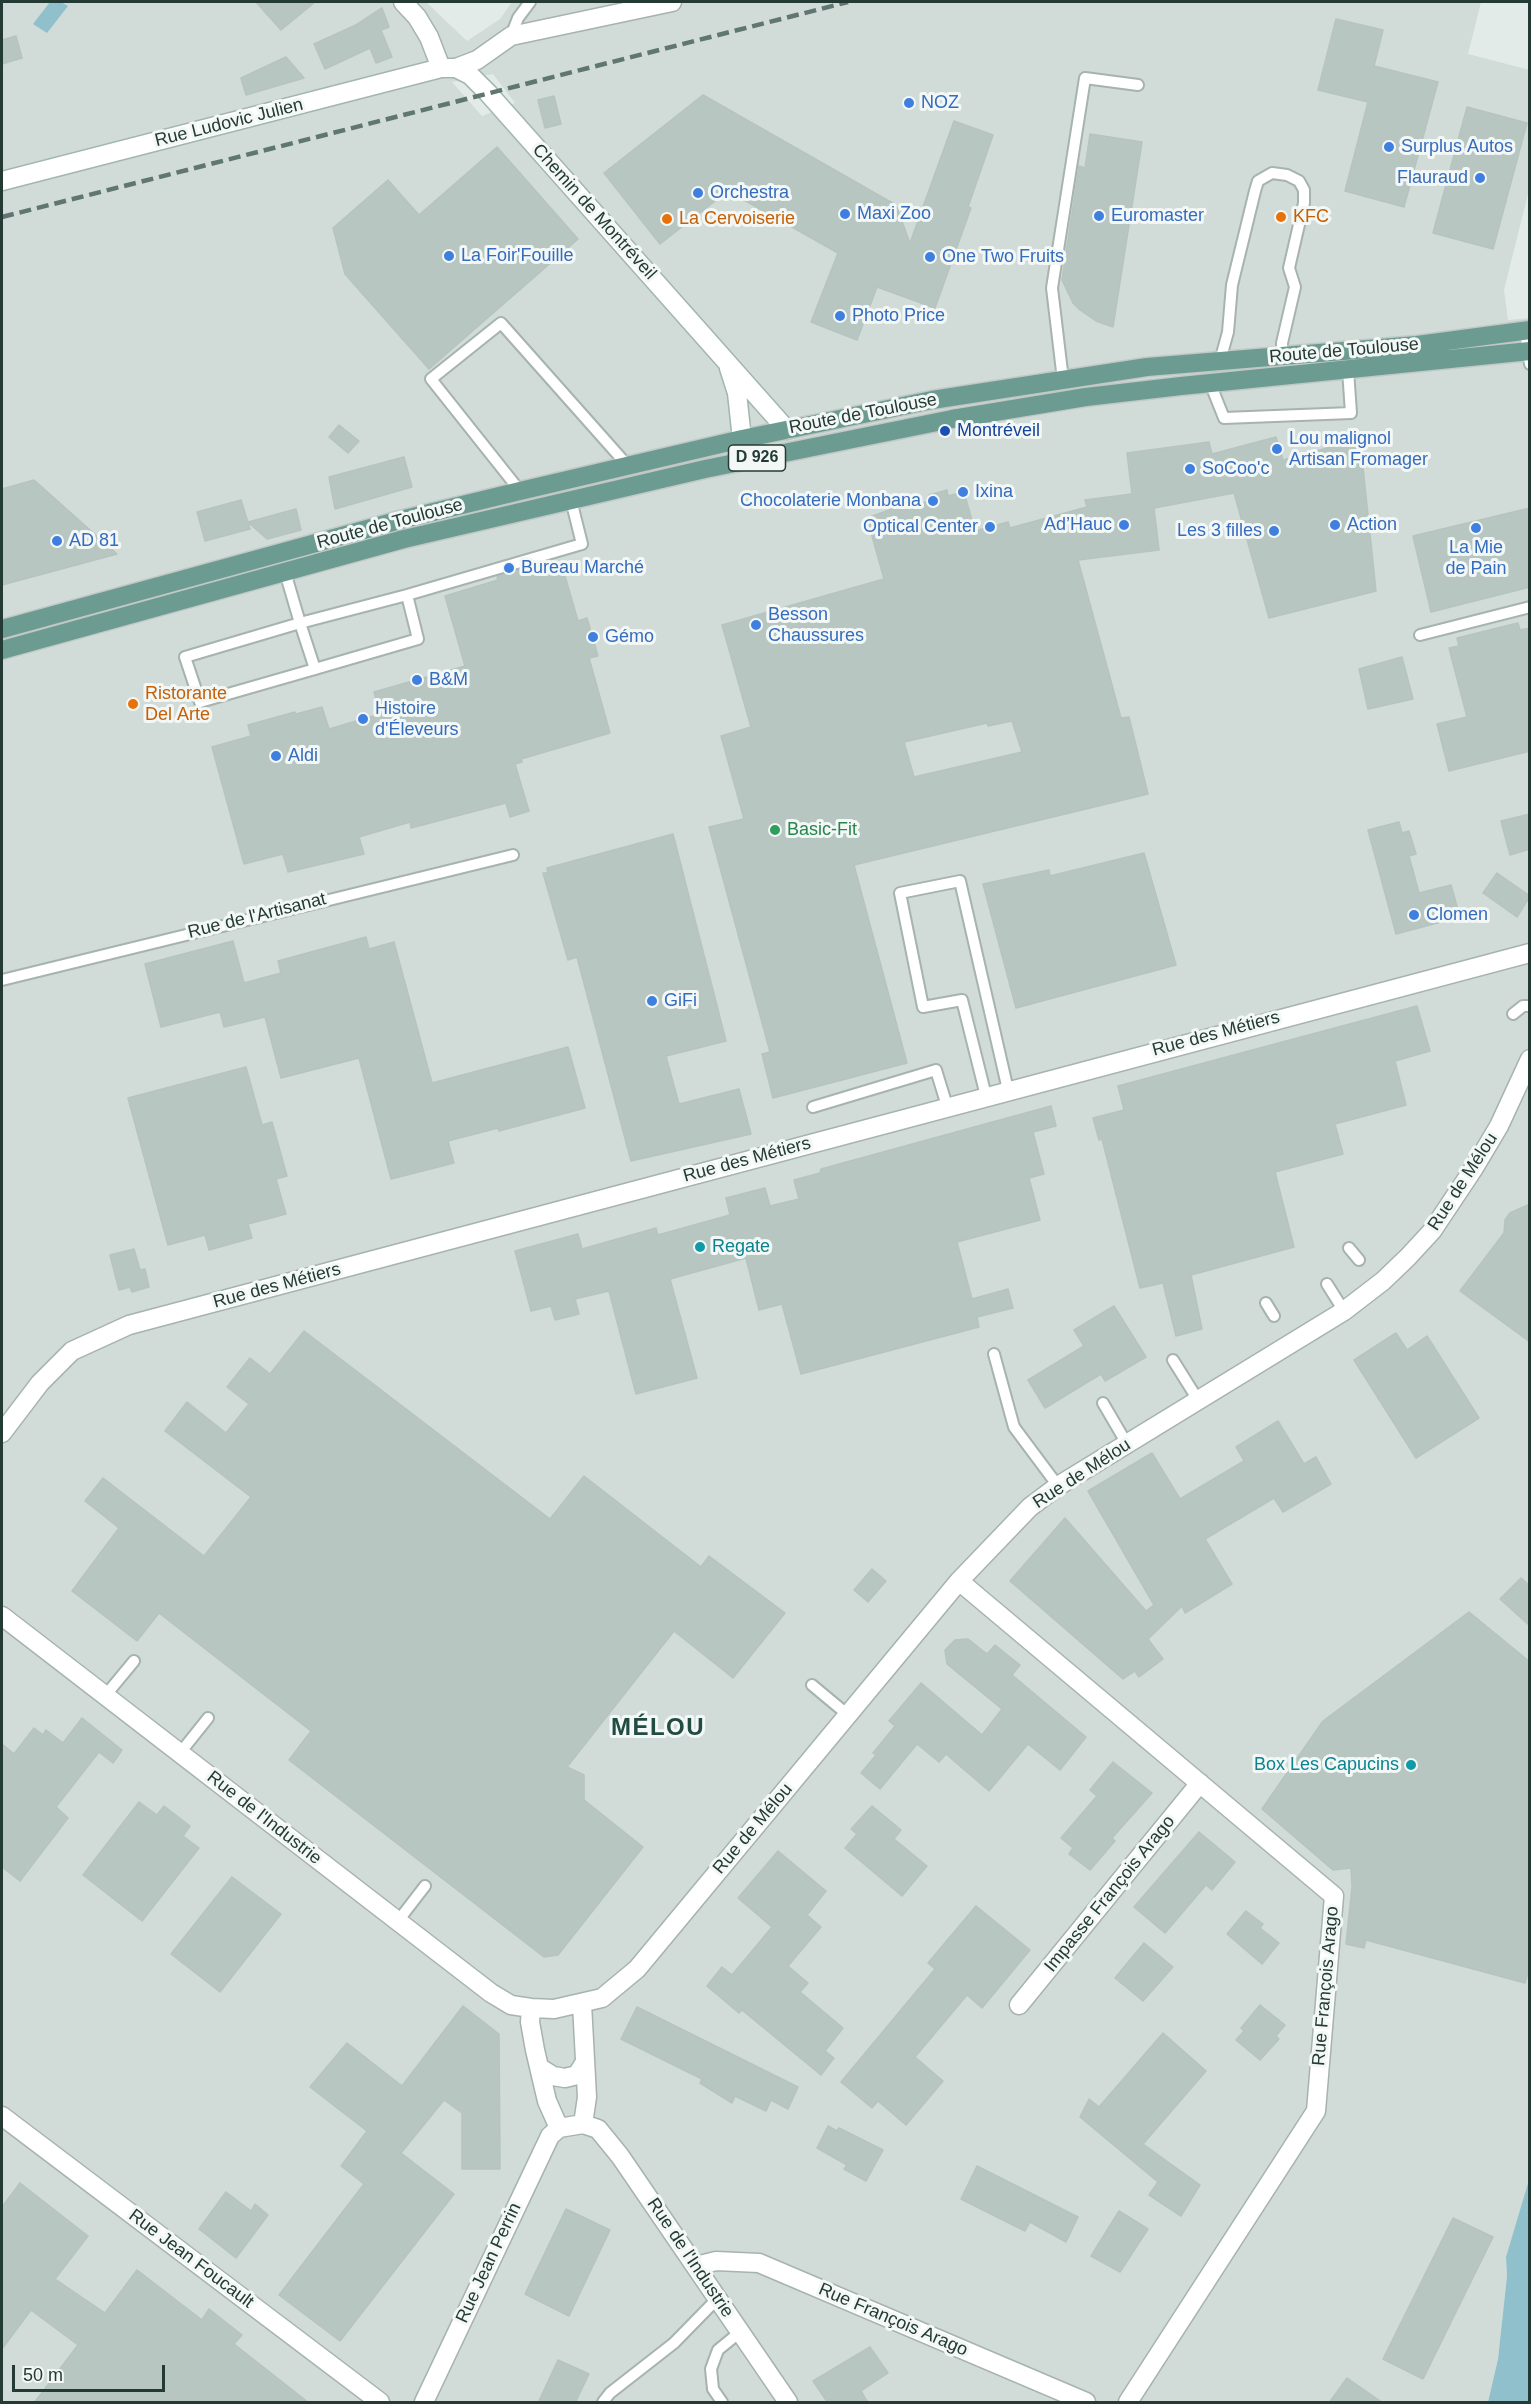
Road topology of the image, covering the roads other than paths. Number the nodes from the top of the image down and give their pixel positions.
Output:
1 (403, 2) edge
2 (530, 2) edge
3 (672, 2) edge
4 (511, 36) junction
5 (449, 68) junction
6 (1138, 85) dead end
7 (2, 181) edge
8 (1527, 330) edge
9 (1528, 355) edge
10 (1282, 356) junction
11 (727, 360) junction
12 (1220, 361) junction
13 (1348, 370) junction
14 (1063, 380) junction
15 (1210, 383) junction
16 (787, 430) junction
17 (742, 439) junction
18 (628, 466) junction
19 (520, 490) junction
20 (571, 500) junction
21 (285, 572) junction
22 (407, 595) junction
23 (1530, 607) edge
24 (300, 622) junction
25 (2, 629) edge
26 (1420, 635) dead end
27 (2, 650) edge
28 (315, 669) junction
29 (513, 855) dead end
30 (1530, 952) edge
31 (2, 980) edge
32 (1530, 1006) edge
33 (1513, 1014) dead end
34 (1530, 1059) edge
35 (1008, 1090) junction
36 (986, 1096) junction
37 (947, 1106) junction
38 (813, 1107) dead end
39 (1349, 1248) dead end
40 (1359, 1260) dead end
41 (1327, 1284) dead end
42 (1266, 1303) dead end
43 (1344, 1311) junction
44 (1274, 1316) dead end
45 (994, 1354) dead end
46 (1173, 1360) dead end
47 (1198, 1400) junction
48 (1102, 1403) dead end
49 (2, 1433) edge
50 (1127, 1444) junction
51 (1058, 1486) junction
52 (959, 1581) junction
53 (2, 1616) edge
54 (134, 1662) dead end
55 (812, 1684) dead end
56 (105, 1696) junction
57 (848, 1715) junction
58 (207, 1719) dead end
59 (180, 1753) junction
60 (1200, 1783) junction
61 (425, 1886) dead end
62 (398, 1921) junction
63 (582, 2004) junction
64 (1019, 2005) dead end
65 (531, 2008) junction
66 (585, 2062) junction
67 (540, 2068) junction
68 (2, 2116) edge
69 (583, 2124) junction
70 (560, 2128) junction
71 (696, 2266) junction
72 (717, 2299) junction
73 (740, 2332) junction
74 (380, 2403) edge
75 (424, 2403) edge
76 (603, 2403) edge
77 (722, 2403) edge
78 (788, 2403) edge
79 (1086, 2403) edge
80 (1128, 2403) edge

1 - 5 street
2 - 4 lane
3 - 4 street
4 - 5 street, Rue Ludovic Julien
5 - 7 street, Rue Ludovic Julien
5 - 11 street, Chemin de Montréveil
6 - 14 lane
8 - 9 lane
8 - 10 main road, Route de Toulouse / D 926
9 - 13 main road, D 926
10 - 12 main road, Route de Toulouse / D 926
10 - 12 lane
11 - 16 street, Chemin de Montréveil
11 - 17 street, Chemin de Montréveil
12 - 14 main road, Route de Toulouse / D 926
13 - 15 main road, D 926
13 - 15 lane
14 - 16 main road, Route de Toulouse / D 926
15 - 20 main road, D 926
16 - 17 main road, Route de Toulouse / D 926
17 - 18 main road, Route de Toulouse / D 926
18 - 19 main road, Route de Toulouse / D 926
18 - 19 lane
19 - 25 main road, Route de Toulouse / D 926
20 - 21 main road, D 926
20 - 22 lane
21 - 24 lane
21 - 27 main road, D 926
22 - 24 lane
22 - 28 lane
23 - 26 lane
24 - 28 lane
24 - 28 lane
29 - 31 lane, Rue de l'Artisanat
30 - 35 street, Rue des Métiers
32 - 33 lane
34 - 43 street, Rue de Mélou
35 - 36 street, Rue des Métiers
35 - 36 lane
36 - 37 street, Rue des Métiers
37 - 38 lane
37 - 49 street, Rue des Métiers
39 - 40 lane
41 - 43 lane
42 - 44 lane
43 - 47 street, Rue de Mélou
45 - 51 lane
46 - 47 lane
47 - 50 street, Rue de Mélou
48 - 50 lane
50 - 51 street, Rue de Mélou
51 - 52 street, Rue de Mélou
52 - 57 street, Rue de Mélou
52 - 60 street, Rue François Arago
53 - 56 street, Rue de l'Industrie
54 - 56 lane
55 - 57 lane
56 - 59 street, Rue de l'Industrie
57 - 63 street, Rue de Mélou
58 - 59 lane
59 - 62 street, Rue de l'Industrie
60 - 64 street, Impasse François Arago
60 - 80 street, Rue François Arago
61 - 62 lane
62 - 65 street, Rue de l'Industrie
63 - 65 street, Rue de l'Industrie
63 - 66 street
65 - 67 street
66 - 67 street
66 - 69 street
67 - 70 street
68 - 74 street, Rue Jean Foucault
69 - 70 street
69 - 71 street, Rue de l'Industrie
70 - 75 street, Rue Jean Perrin
71 - 72 street, Rue de l'Industrie
71 - 79 street, Rue François Arago
72 - 73 street, Rue de l'Industrie
72 - 76 lane
73 - 77 lane
73 - 78 street, Rue de l'Industrie

